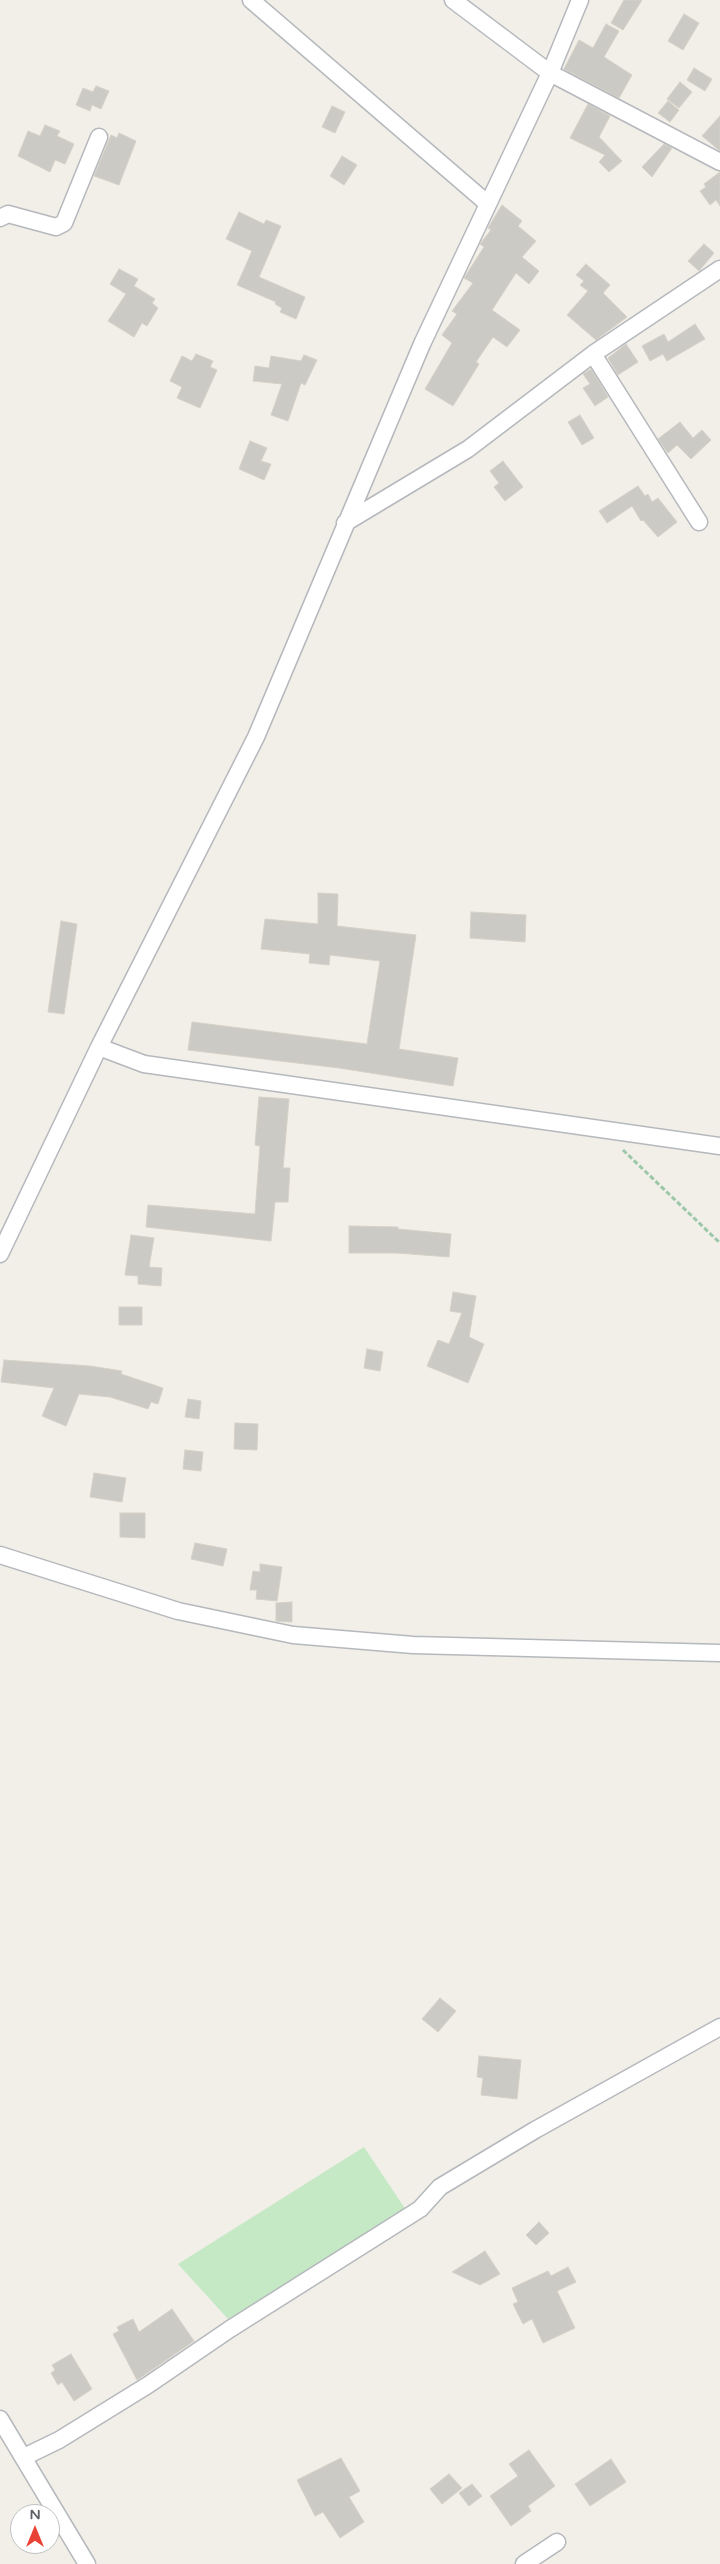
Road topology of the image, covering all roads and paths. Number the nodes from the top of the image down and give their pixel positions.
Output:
1 (251, 0) edge
2 (453, 0) edge
3 (580, 0) edge
4 (550, 73) junction
5 (99, 137) dead end
6 (720, 162) edge
7 (488, 204) junction
8 (0, 218) edge
9 (720, 269) edge
10 (593, 354) junction
11 (699, 522) dead end
12 (345, 523) junction
13 (99, 1048) junction
14 (720, 1146) edge
15 (622, 1148) dead end
16 (720, 1243) edge
17 (0, 1254) edge
18 (0, 1555) edge
19 (720, 1654) edge
20 (720, 2027) edge
21 (0, 2419) edge
22 (24, 2457) junction
23 (556, 2542) dead end
24 (87, 2564) edge
25 (524, 2564) edge

1 - 7 street
2 - 4 street
3 - 4 street
4 - 6 street
4 - 7 street
5 - 8 street
7 - 12 street
9 - 10 street
10 - 11 street
10 - 12 street
12 - 13 street
13 - 14 street
13 - 17 street
15 - 16 path
18 - 19 street
20 - 22 street
21 - 22 street
22 - 24 street
23 - 25 street

